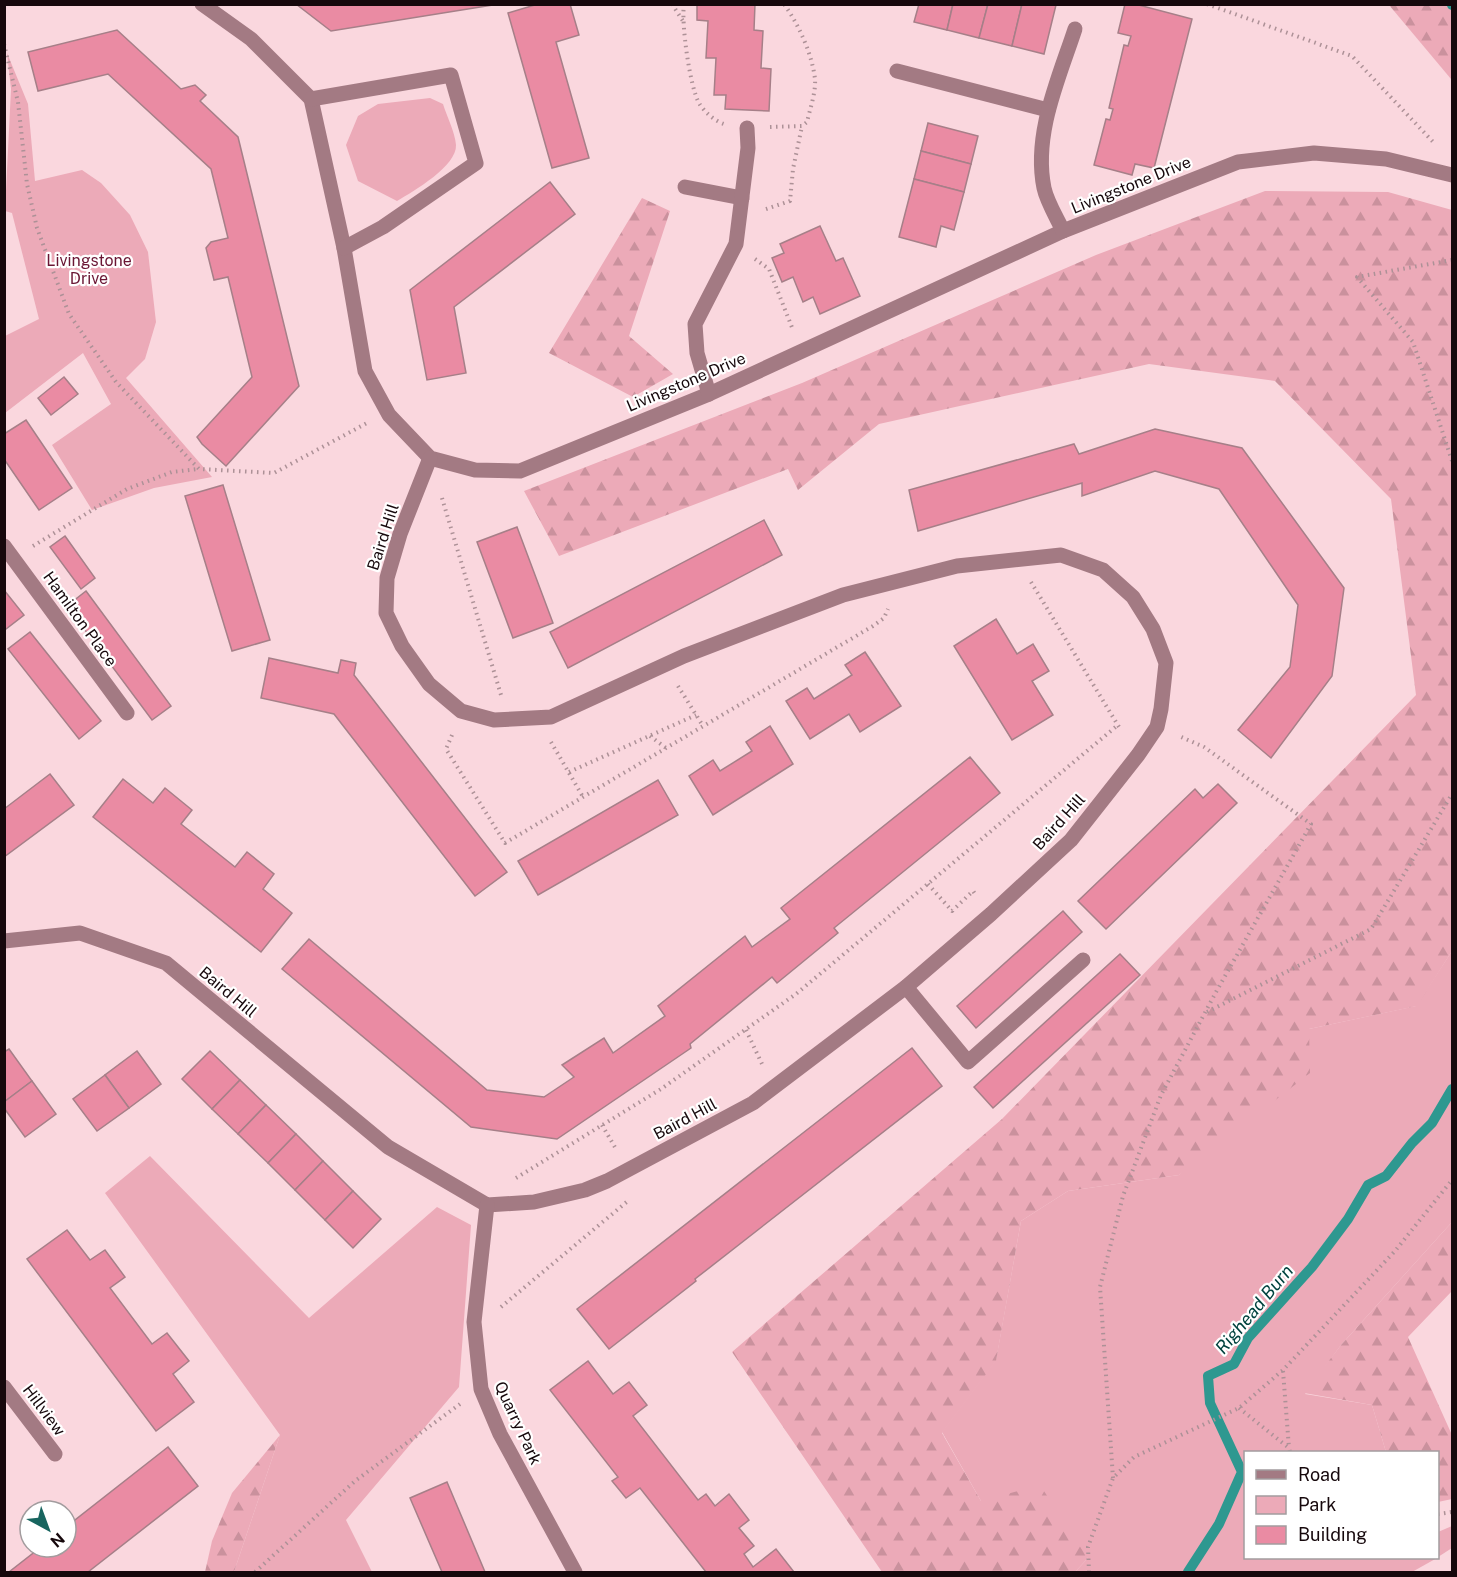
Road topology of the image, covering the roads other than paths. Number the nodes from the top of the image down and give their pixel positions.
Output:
1 (202, 4) edge
2 (1075, 28) dead end
3 (897, 71) dead end
4 (311, 99) junction
5 (1048, 110) junction
6 (747, 128) road end
7 (1452, 175) edge
8 (685, 187) dead end
9 (742, 198) junction
10 (1063, 231) junction
11 (344, 248) junction
12 (709, 394) junction
13 (430, 458) junction
14 (9, 551) edge
15 (127, 713) dead end
16 (4, 941) edge
17 (1083, 960) dead end
18 (906, 987) junction
19 (487, 1205) junction
20 (4, 1387) edge
21 (56, 1454) dead end
22 (575, 1572) edge

1 - 4 street
2 - 5 street
3 - 5 street
4 - 11 street
4 - 11 street
5 - 10 street
6 - 9 street
7 - 10 street, Livingstone Drive
8 - 9 street
9 - 12 street
10 - 12 street, Livingstone Drive
11 - 13 street
12 - 13 street, Livingstone Drive
13 - 18 street, Baird Hill
14 - 15 street, Hamilton Place
16 - 19 street, Baird Hill
17 - 18 street
18 - 19 street, Baird Hill
19 - 22 street, Quarry Park
20 - 21 street, Hillview

